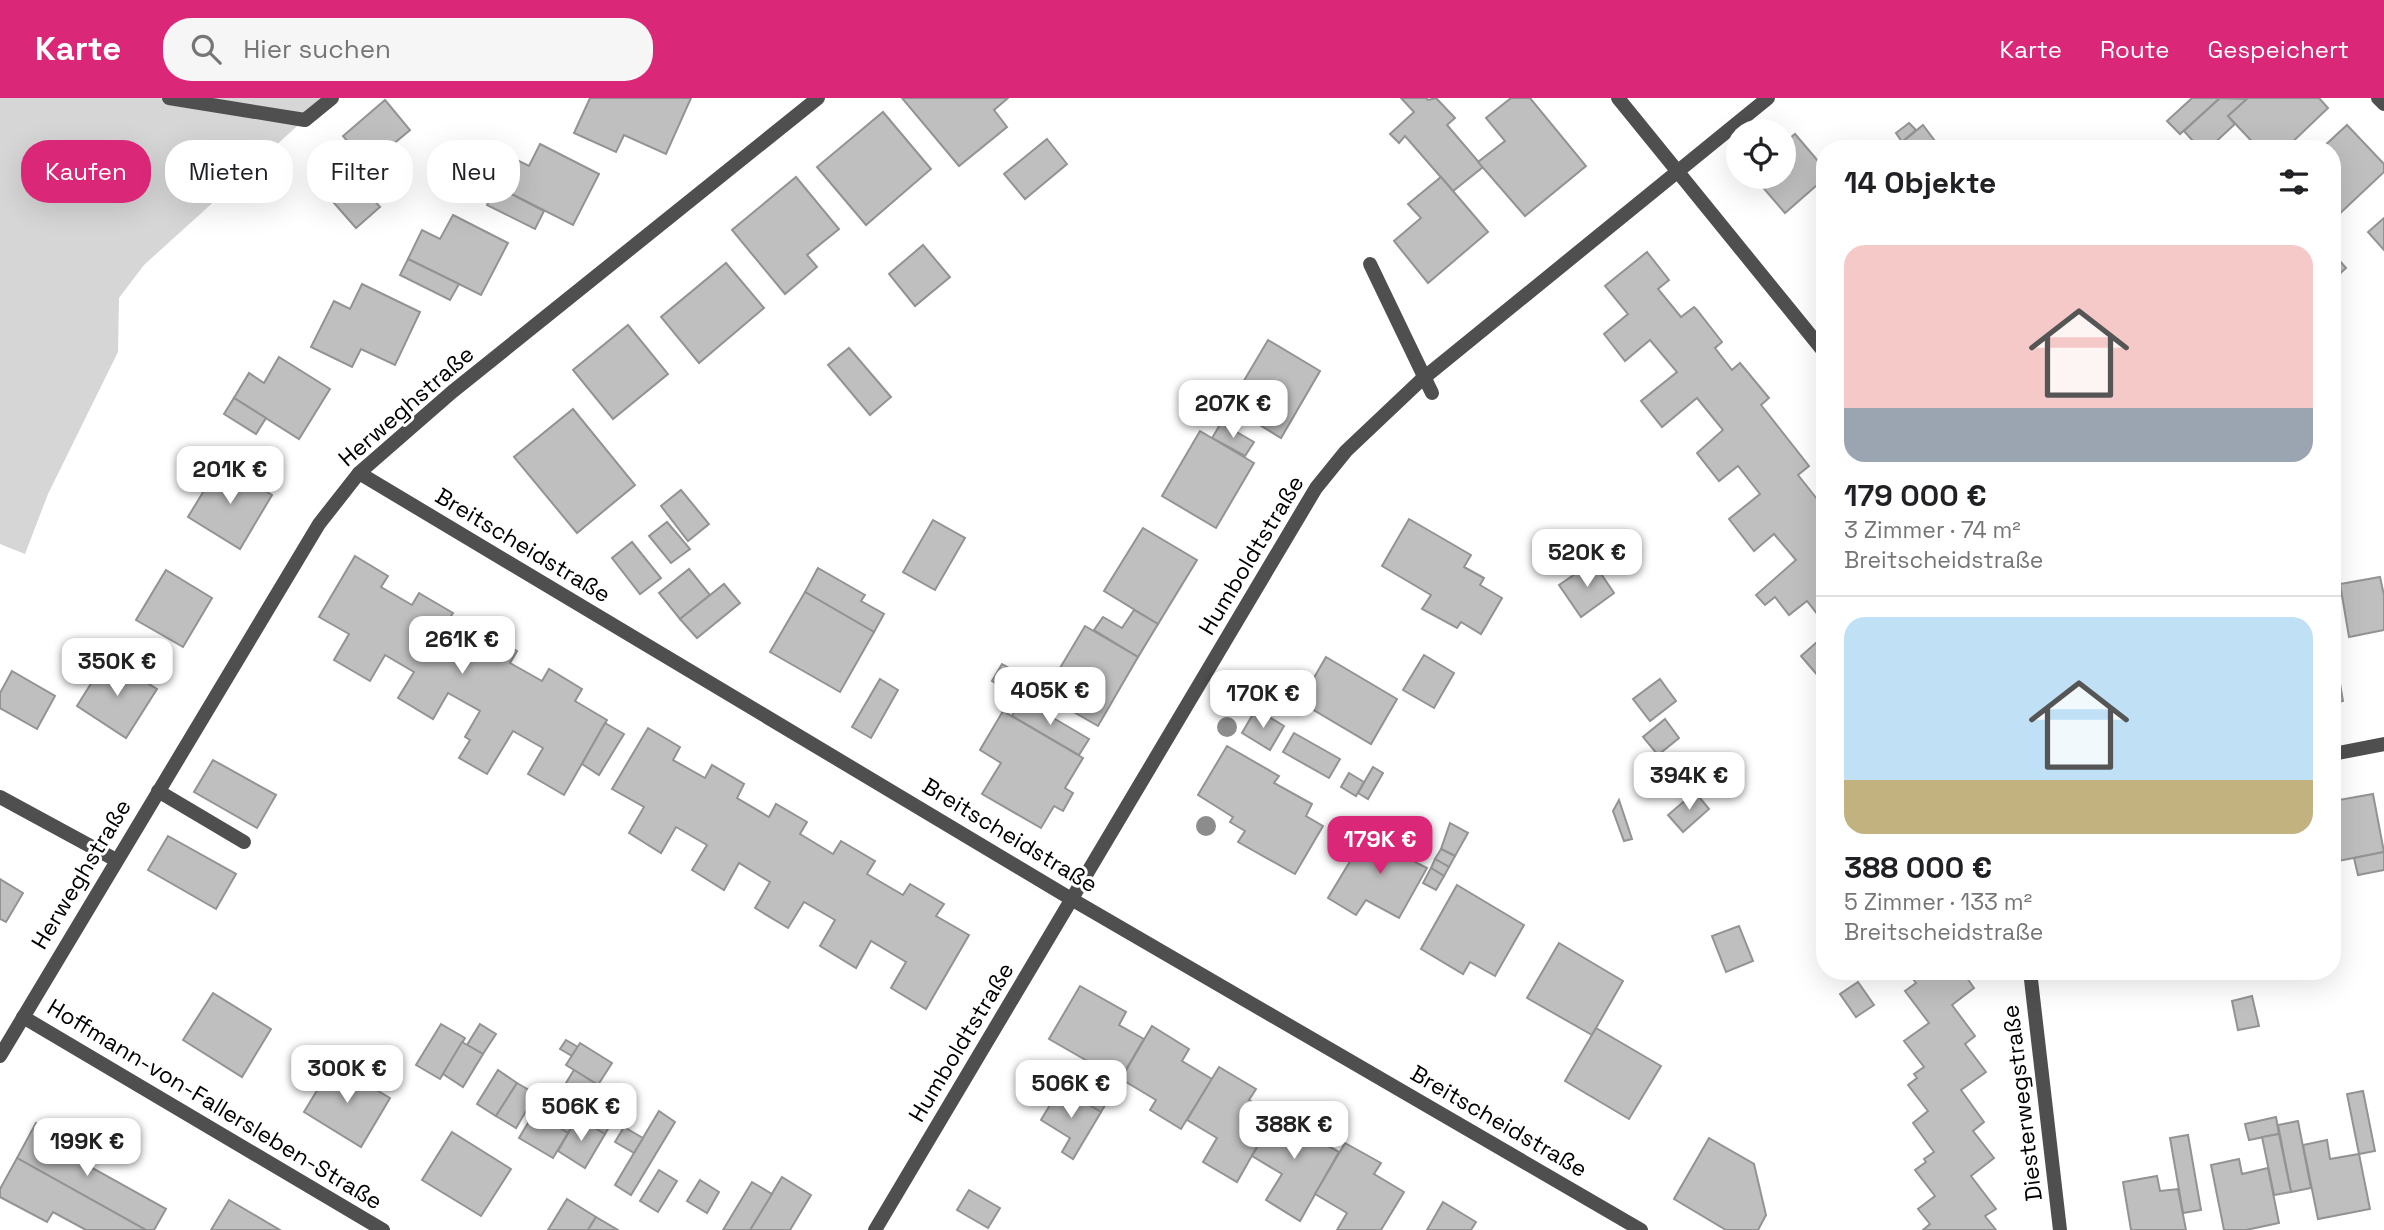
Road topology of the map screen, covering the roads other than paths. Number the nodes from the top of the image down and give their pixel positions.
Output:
1 (169, 98) edge
2 (332, 98) edge
3 (818, 98) edge
4 (1618, 98) edge
5 (1768, 98) edge
6 (2378, 98) edge
7 (2384, 104) edge
8 (1679, 172) junction
9 (1370, 264) dead end
10 (1816, 342) edge
11 (1424, 378) junction
12 (1432, 393) dead end
13 (359, 473) junction
14 (2384, 744) edge
15 (2341, 752) edge
16 (158, 791) junction
17 (0, 797) edge
18 (244, 842) dead end
19 (116, 860) junction
20 (1073, 900) junction
21 (2031, 980) edge
22 (23, 1017) junction
23 (0, 1056) edge
24 (383, 1230) edge
25 (875, 1230) edge
26 (1641, 1230) edge
27 (2060, 1230) edge

1 - 2 street
3 - 13 street, Herweghstraße
4 - 8 street
5 - 8 street, Humboldtstraße
6 - 7 street
8 - 10 street
8 - 11 street, Humboldtstraße
9 - 11 street
11 - 12 street
11 - 20 street, Humboldtstraße
13 - 16 street, Herweghstraße
13 - 20 street, Breitscheidstraße
14 - 15 street
16 - 18 street
16 - 19 street, Herweghstraße
17 - 19 street
19 - 22 street, Herweghstraße
20 - 25 street, Humboldtstraße
20 - 26 street, Breitscheidstraße
21 - 27 street, Diesterwegstraße
22 - 23 street, Herweghstraße
22 - 24 street, Hoffmann-von-Fallersleben-Straße

